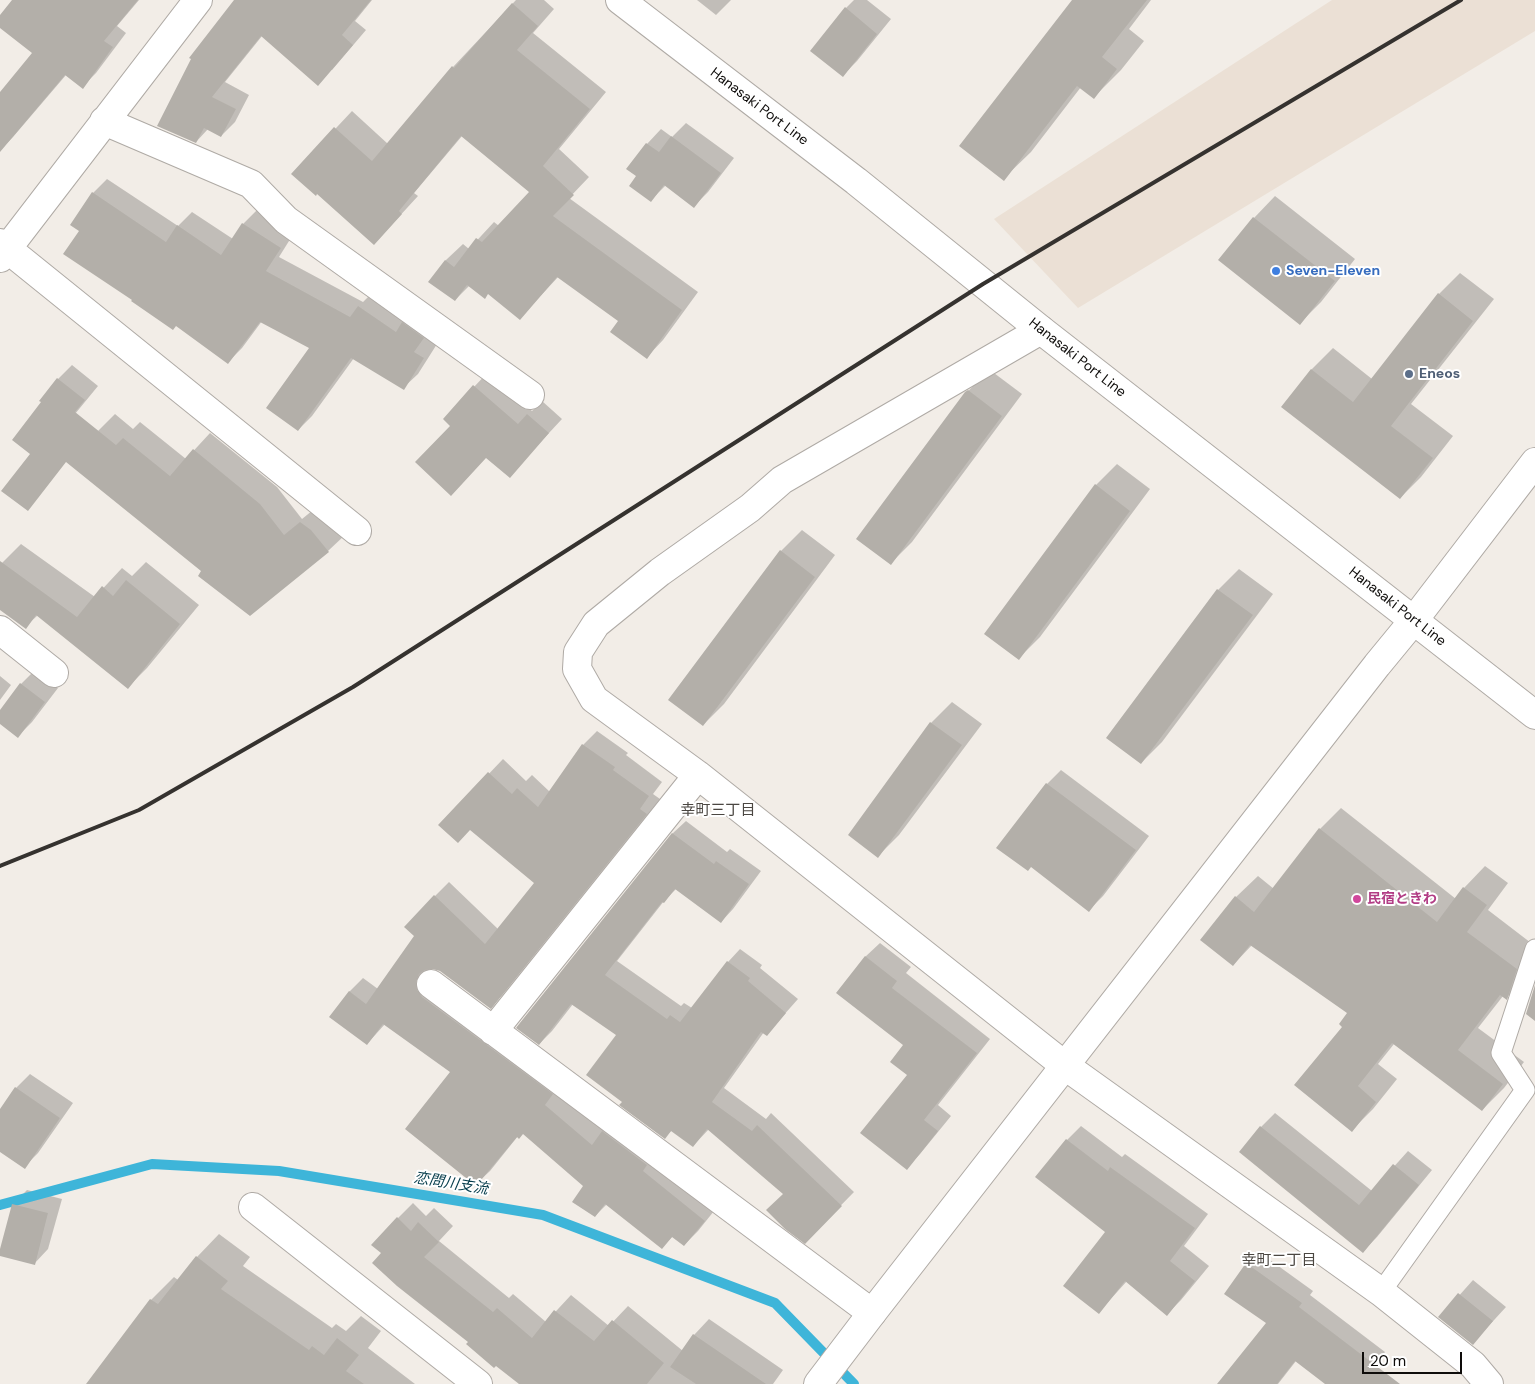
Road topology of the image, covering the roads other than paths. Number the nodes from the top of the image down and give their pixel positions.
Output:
1 (198, 0) edge
2 (620, 0) edge
3 (104, 121) junction
4 (2, 250) edge
5 (1041, 330) junction
6 (530, 396) dead end
7 (1535, 462) edge
8 (357, 531) dead end
9 (1414, 620) junction
10 (0, 630) edge
11 (54, 673) dead end
12 (1535, 714) edge
13 (698, 774) junction
14 (1535, 949) edge
15 (431, 984) dead end
16 (493, 1031) junction
17 (1064, 1066) junction
18 (253, 1207) dead end
19 (1381, 1292) junction
20 (872, 1313) junction
21 (478, 1384) edge
22 (818, 1384) edge
23 (1489, 1384) edge

1 - 3 street
2 - 5 street, Hanasaki Port Line
3 - 4 street
3 - 6 street
4 - 8 street
5 - 9 street, Hanasaki Port Line
5 - 13 street
7 - 9 street
9 - 12 street, Hanasaki Port Line
9 - 17 street
10 - 11 street
13 - 16 street
13 - 17 street
14 - 19 lane
15 - 16 street
16 - 20 street
17 - 19 street
17 - 20 street
18 - 21 street
19 - 23 street
20 - 22 street

